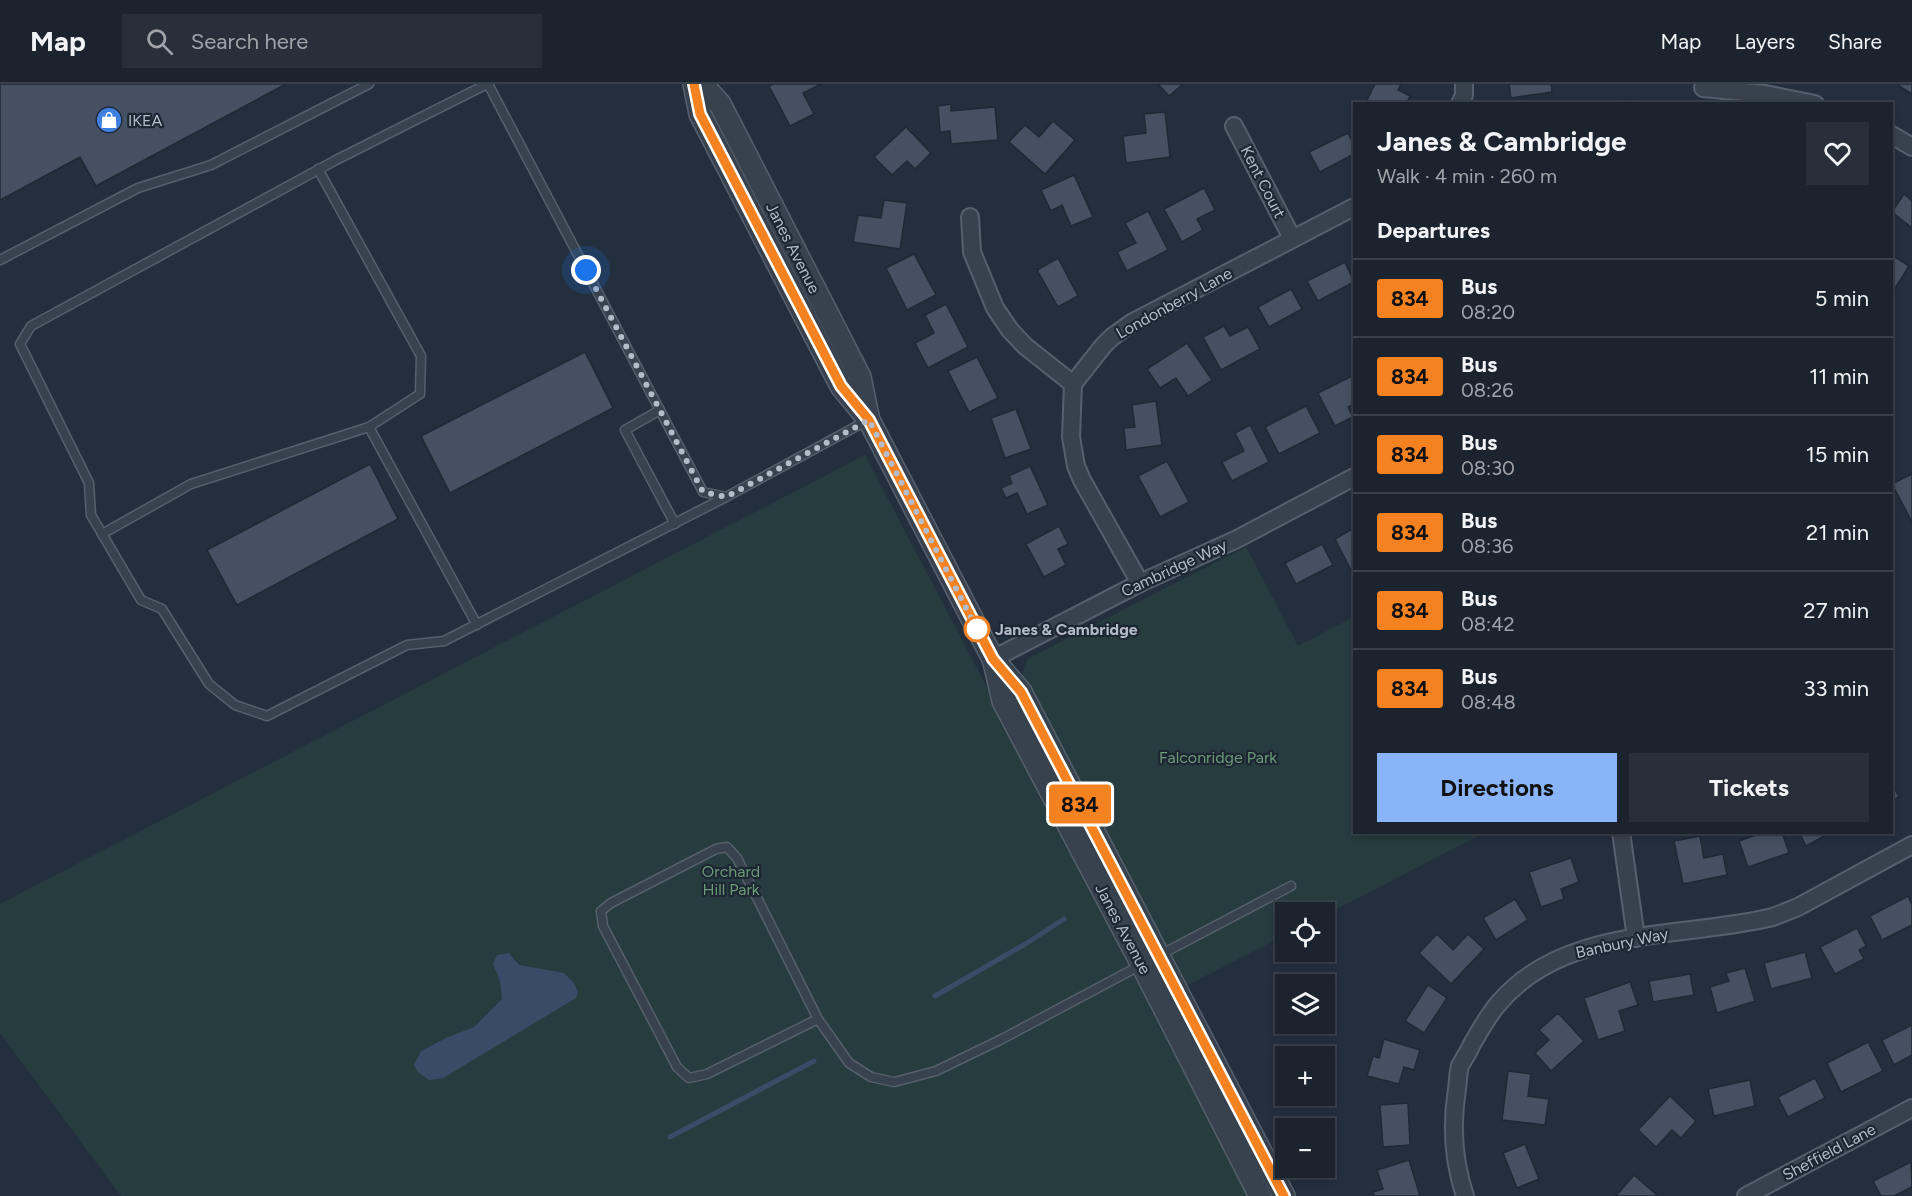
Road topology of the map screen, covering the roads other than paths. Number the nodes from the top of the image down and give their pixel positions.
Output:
1 (369, 84) edge
2 (487, 84) edge
3 (694, 84) edge
4 (702, 84) edge
5 (1464, 84) edge
6 (1702, 92) edge
7 (1461, 102) edge
8 (1805, 102) edge
9 (1234, 126) dead end
10 (1893, 136) edge
11 (1912, 147) edge
12 (318, 169) junction
13 (1353, 208) edge
14 (970, 217) dead end
15 (1292, 238) junction
16 (0, 260) edge
17 (1073, 384) junction
18 (660, 410) junction
19 (869, 420) junction
20 (369, 427) junction
21 (1353, 478) edge
22 (726, 497) junction
23 (675, 524) junction
24 (102, 534) junction
25 (1140, 583) junction
26 (477, 625) junction
27 (993, 659) junction
28 (1620, 834) edge
29 (1912, 845) edge
30 (1291, 886) dead end
31 (1636, 938) junction
32 (1151, 960) junction
33 (818, 1019) junction
34 (1912, 1108) edge
35 (1260, 1196) edge
36 (1284, 1196) edge
37 (1465, 1196) edge
38 (1746, 1196) edge

1 - 16 lane
2 - 12 lane
2 - 18 lane
3 - 19 street, Janes Avenue
4 - 19 street, Janes Avenue
5 - 7 street
6 - 8 street
9 - 15 street, Kent Court
10 - 11 street
12 - 20 lane
12 - 24 lane
13 - 15 street, Londonberry Lane
14 - 17 street
15 - 17 street, Londonberry Lane
17 - 25 street
18 - 22 lane
18 - 23 lane
19 - 22 lane
19 - 27 street, Janes Avenue
20 - 24 lane
20 - 26 lane
21 - 25 street, Cambridge Way
22 - 23 lane
23 - 26 lane
24 - 26 lane
25 - 27 street, Cambridge Way
27 - 32 street, Janes Avenue
28 - 31 street
29 - 31 street, Banbury Way
30 - 32 lane
31 - 37 street, Banbury Way
32 - 33 lane
32 - 35 street, Janes Avenue
32 - 36 street, Janes Avenue
33 - 33 lane
34 - 38 street, Sheffield Lane

